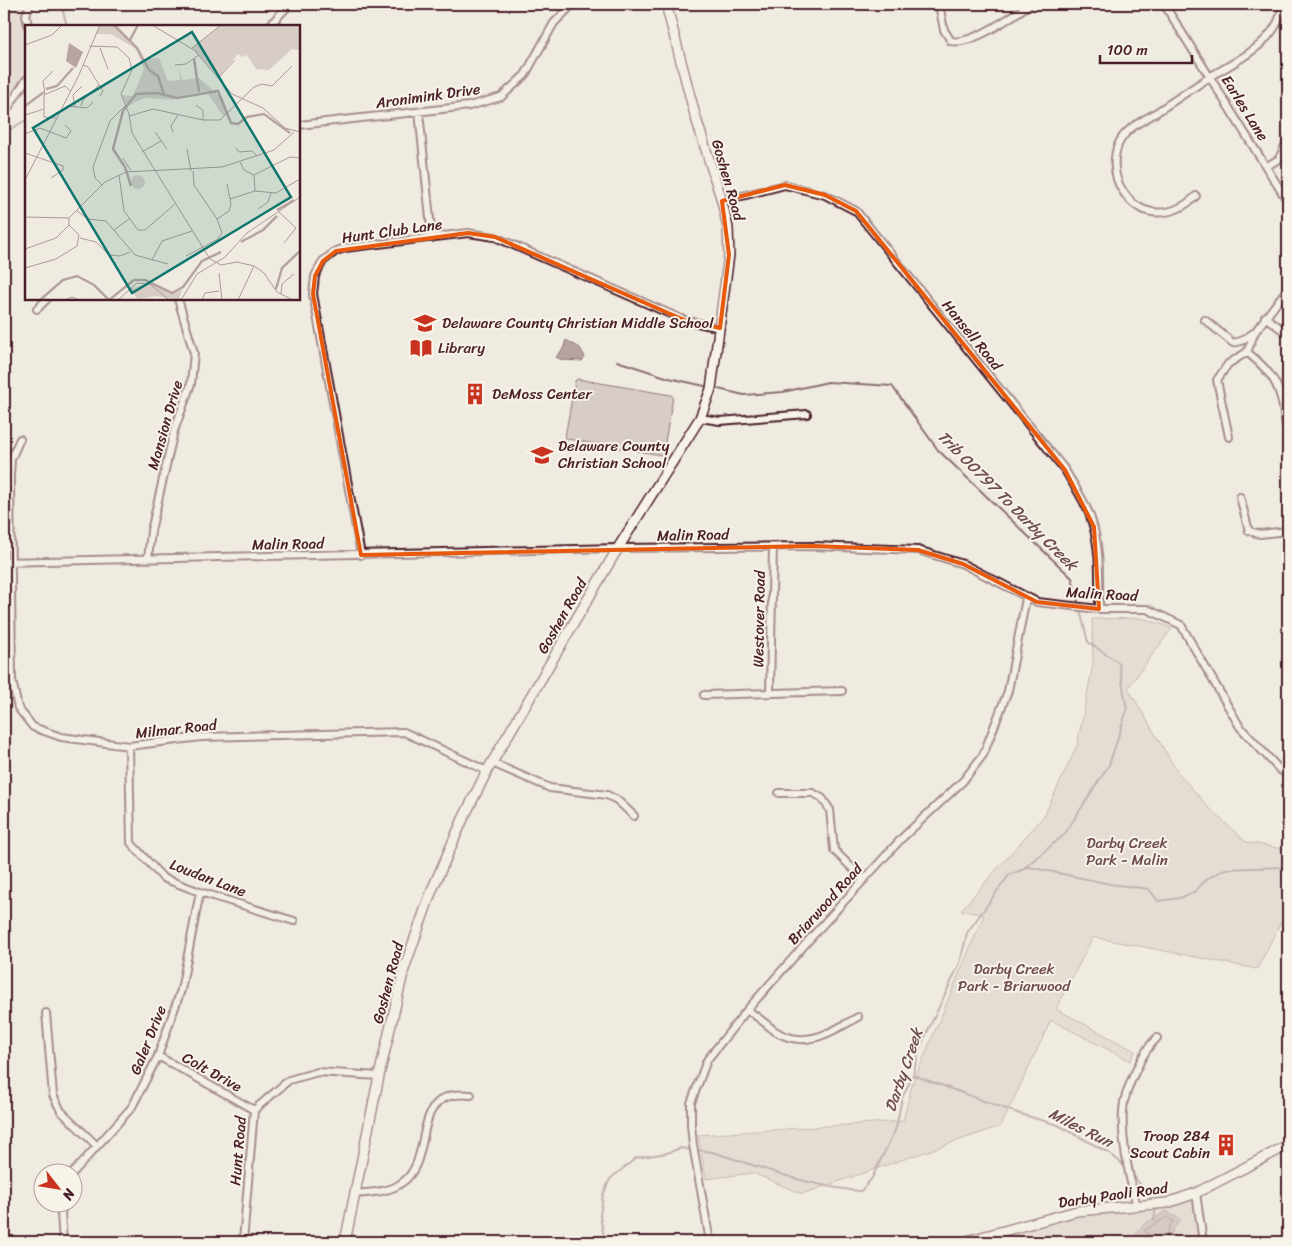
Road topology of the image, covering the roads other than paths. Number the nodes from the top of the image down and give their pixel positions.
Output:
1 (30, 4) edge
2 (290, 4) edge
3 (573, 4) edge
4 (666, 4) edge
5 (939, 4) edge
6 (1030, 4) edge
7 (1164, 4) edge
8 (1283, 4) edge
9 (28, 25) edge
10 (270, 25) edge
11 (1210, 77) junction
12 (25, 82) edge
13 (419, 112) junction
14 (4, 114) edge
15 (300, 125) edge
16 (1288, 143) edge
17 (1267, 166) junction
18 (1196, 196) dead end
19 (722, 201) junction
20 (1288, 202) edge
21 (432, 238) junction
22 (1288, 288) edge
23 (46, 300) edge
24 (178, 300) edge
25 (37, 309) dead end
26 (1265, 317) junction
27 (1205, 320) dead end
28 (720, 328) junction
29 (1254, 332) junction
30 (1288, 334) edge
31 (1246, 352) junction
32 (807, 414) dead end
33 (700, 418) junction
34 (1229, 437) dead end
35 (1288, 438) edge
36 (20, 439) dead end
37 (1240, 497) dead end
38 (1288, 531) edge
39 (618, 548) junction
40 (773, 548) junction
41 (361, 555) junction
42 (148, 559) junction
43 (7, 562) edge
44 (1026, 598) junction
45 (1099, 609) junction
46 (770, 691) junction
47 (842, 691) dead end
48 (704, 694) dead end
49 (129, 746) junction
50 (490, 767) junction
51 (1288, 774) edge
52 (779, 793) dead end
53 (634, 816) dead end
54 (864, 880) junction
55 (200, 892) junction
56 (294, 921) dead end
57 (747, 1010) junction
58 (46, 1013) dead end
59 (858, 1017) dead end
60 (1157, 1038) dead end
61 (158, 1056) junction
62 (379, 1076) junction
63 (471, 1095) dead end
64 (254, 1110) junction
65 (96, 1145) junction
66 (1288, 1145) edge
67 (80, 1164) edge
68 (1196, 1192) junction
69 (355, 1194) junction
70 (1137, 1206) junction
71 (61, 1214) edge
72 (63, 1242) edge
73 (243, 1242) edge
74 (344, 1242) edge
75 (710, 1242) edge
76 (963, 1242) edge
77 (1203, 1242) edge

1 - 9 street
2 - 10 street
3 - 13 street, Aronimink Drive
4 - 19 street, Goshen Road
5 - 6 street
7 - 11 street, Earles Lane
8 - 11 street
11 - 17 street, Earles Lane
11 - 18 street
12 - 14 street
13 - 15 street, Aronimink Drive
13 - 21 street
16 - 17 street
17 - 20 street, Earles Lane
19 - 28 street, Goshen Road
19 - 45 street, Hansell Road
21 - 28 street, Hunt Club Lane
21 - 41 street, Hunt Club Lane
22 - 26 street
23 - 25 street
24 - 42 street, Mansion Drive
26 - 29 street
26 - 30 street
27 - 29 street
28 - 33 street, Goshen Road
29 - 31 street
31 - 34 street
31 - 35 street
32 - 33 street
33 - 39 street, Goshen Road
36 - 43 street, Milmar Road
37 - 38 street
39 - 40 street, Malin Road
39 - 41 street, Malin Road
39 - 50 street, Goshen Road
40 - 44 street, Malin Road
40 - 46 street, Westover Road
41 - 42 street, Malin Road
42 - 43 street, Malin Road
43 - 49 street, Milmar Road
44 - 45 street, Malin Road
44 - 54 street, Briarwood Road
45 - 51 street, Malin Road
46 - 47 street
46 - 48 street
49 - 50 street, Milmar Road
49 - 55 street, Loudan Lane
50 - 53 street, Milmar Road
50 - 62 street, Goshen Road
52 - 54 street
54 - 57 street, Briarwood Road
55 - 56 street, Loudan Lane
55 - 61 street, Galer Drive
57 - 59 street
57 - 75 street, Briarwood Road
58 - 65 street
60 - 70 street
61 - 64 street, Colt Drive
61 - 65 street, Galer Drive
62 - 64 street, Hunt Road
62 - 69 street, Goshen Road
63 - 69 street
64 - 73 street, Hunt Road
65 - 67 street, Galer Drive
66 - 68 street, Darby Paoli Road
68 - 70 street, Darby Paoli Road
68 - 77 street
69 - 74 street, Goshen Road
70 - 76 street, Darby Paoli Road
71 - 72 street

